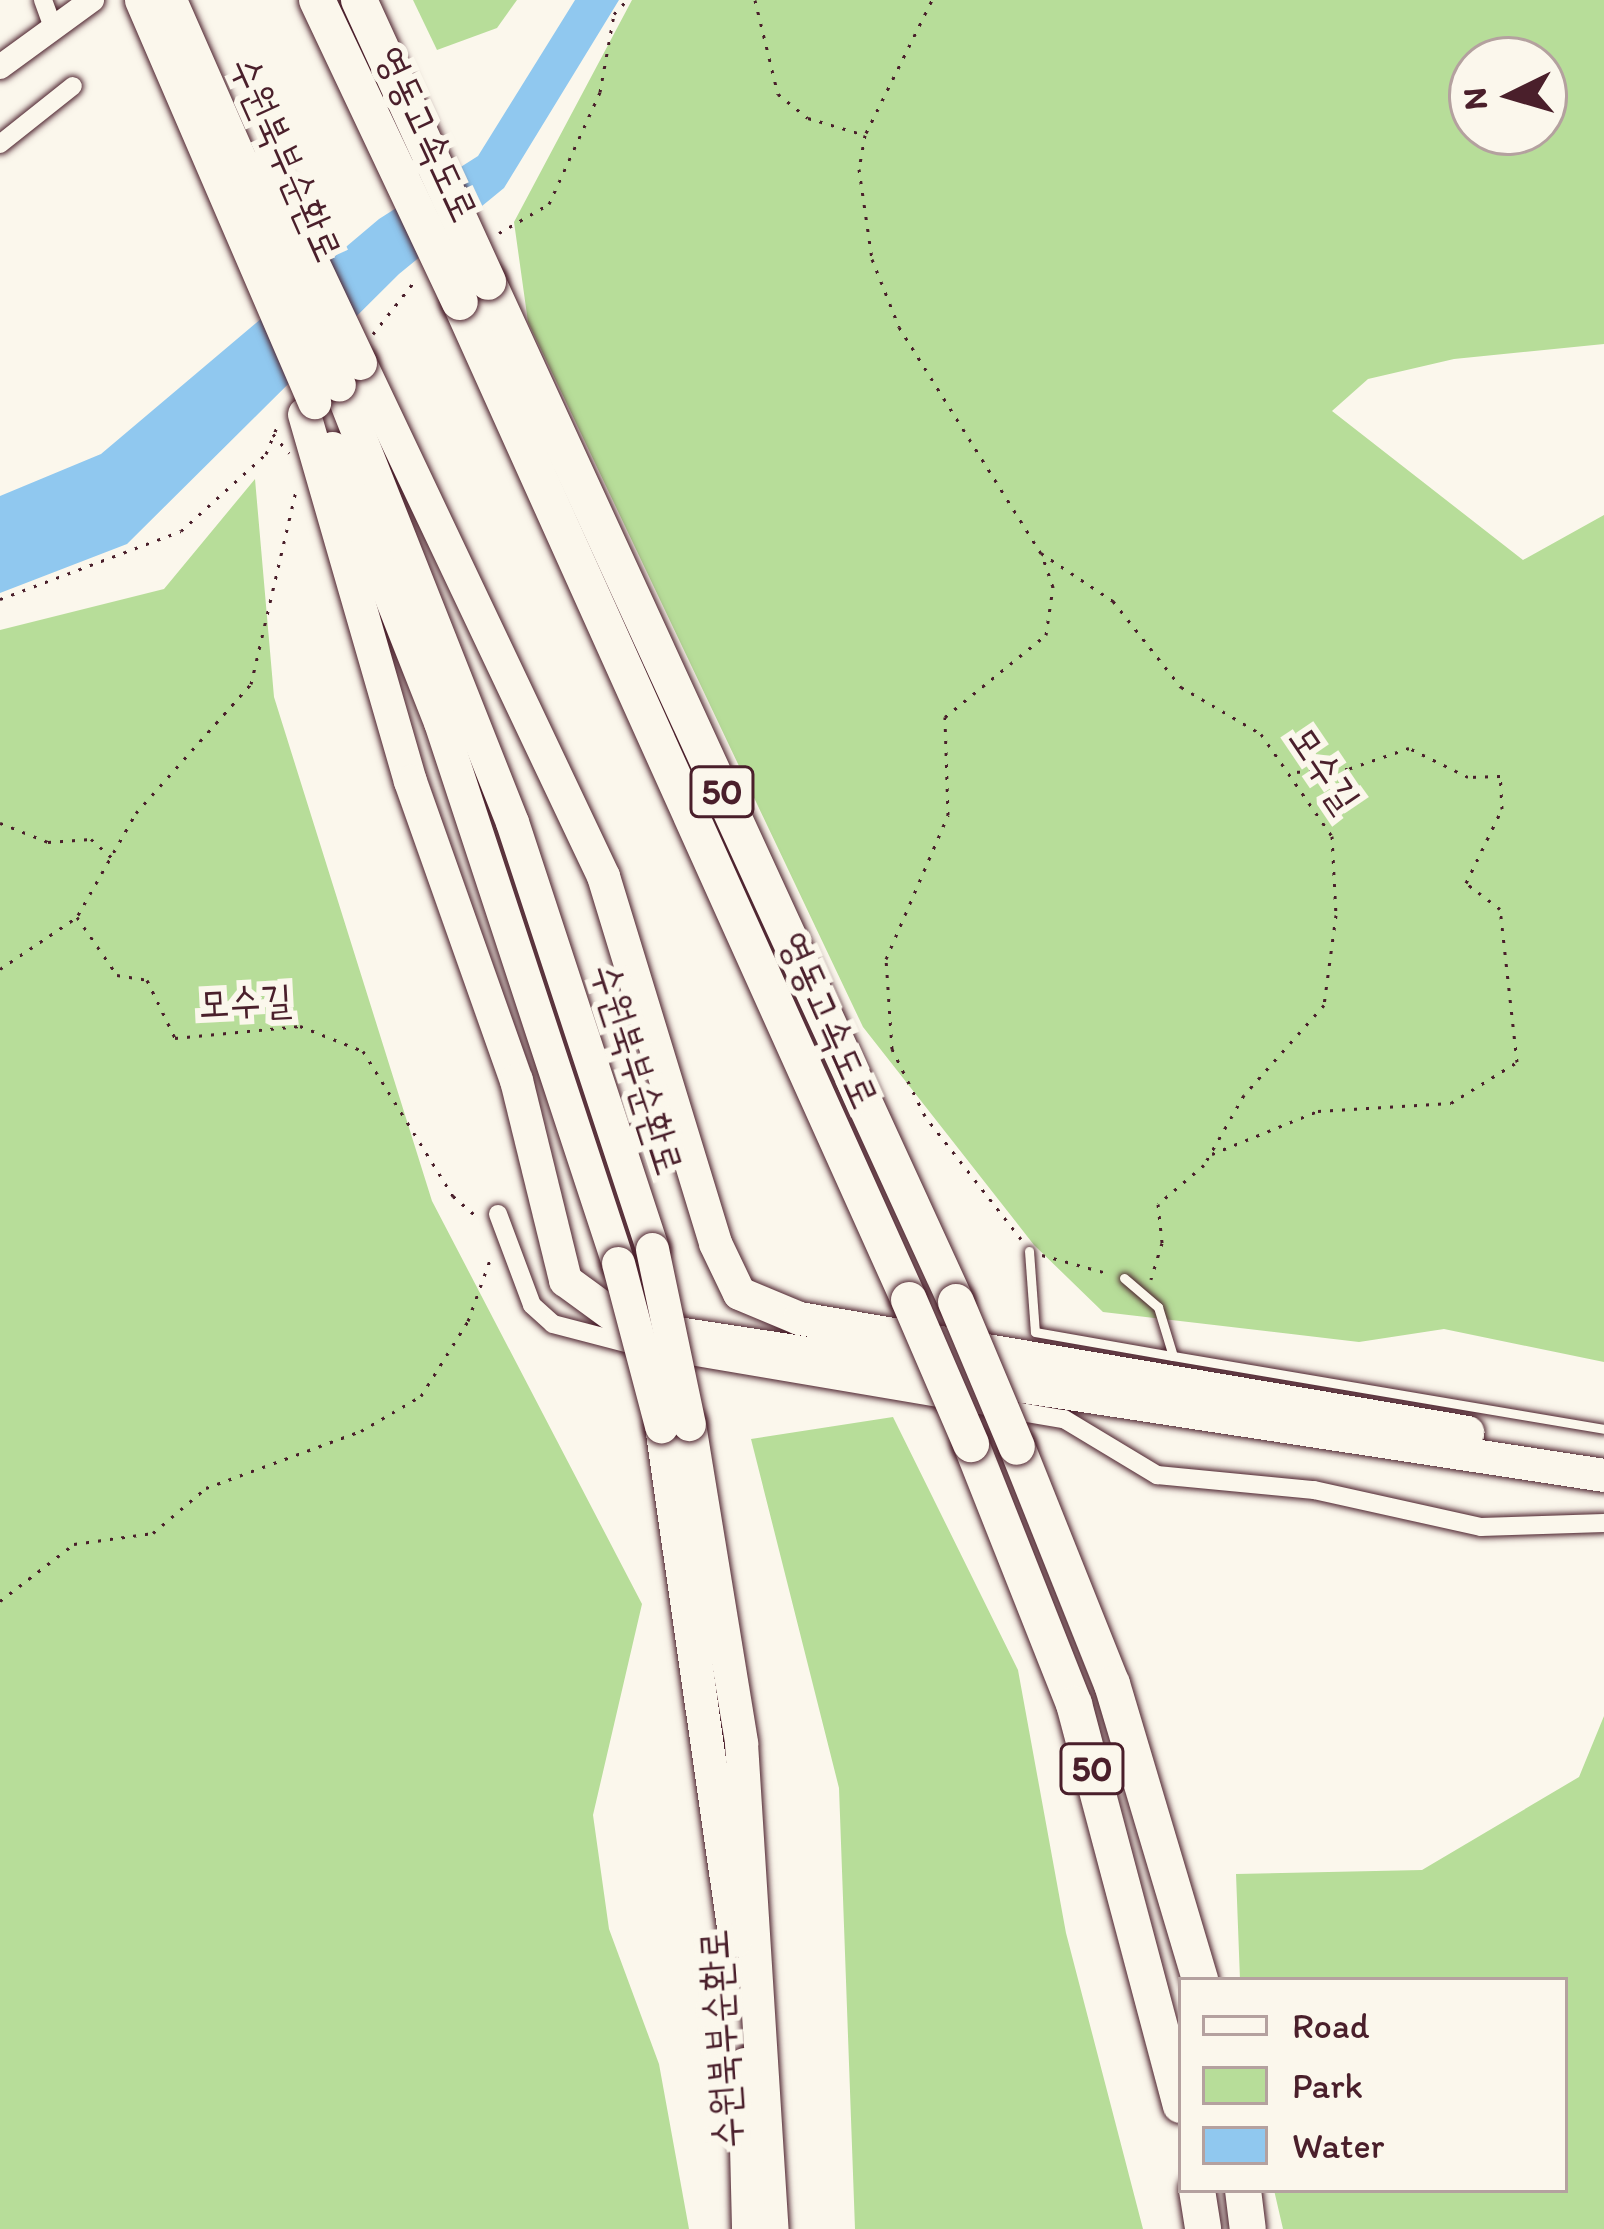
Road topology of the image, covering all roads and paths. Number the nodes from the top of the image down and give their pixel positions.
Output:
1 (43, 0) edge
2 (92, 0) edge
3 (141, 0) edge
4 (170, 0) edge
5 (316, 0) edge
6 (359, 0) edge
7 (627, 0) edge
8 (755, 0) edge
9 (932, 0) edge
10 (53, 28) junction
11 (0, 67) edge
12 (73, 86) dead end
13 (865, 135) junction
14 (0, 144) edge
15 (482, 242) dead end
16 (421, 274) dead end
17 (474, 292) junction
18 (386, 327) dead end
19 (329, 391) junction
20 (273, 434) dead end
21 (266, 454) dead end
22 (302, 456) dead end
23 (300, 478) dead end
24 (1041, 554) junction
25 (0, 599) edge
26 (1293, 772) junction
27 (0, 823) edge
28 (114, 859) junction
29 (77, 917) junction
30 (0, 969) edge
31 (1212, 1154) junction
32 (498, 1214) junction
33 (1029, 1251) junction
34 (1124, 1278) joint
35 (1145, 1291) junction
36 (1173, 1356) junction
37 (675, 1425) junction
38 (1604, 1429) edge
39 (1604, 1455) edge
40 (1604, 1475) edge
41 (1604, 1523) edge
42 (0, 1601) edge
43 (1199, 1977) edge
44 (1178, 2094) edge
45 (1197, 2193) edge
46 (1243, 2193) edge
47 (748, 2229) edge
48 (772, 2229) edge
49 (1203, 2229) edge
50 (1249, 2229) edge

1 - 10 street
2 - 10 street
3 - 19 highway, 수원북부순환로, bridge
4 - 19 highway, 수원북부순환로, bridge
5 - 17 highway, 영동고속도로 / 50, bridge
6 - 17 highway, 영동고속도로 / 50, bridge
7 - 15 path
8 - 13 path
9 - 13 path
10 - 11 street
12 - 14 street
13 - 24 path, 모수길
16 - 18 path
17 - 43 highway, 영동고속도로 / 50, bridge
17 - 44 highway, 영동고속도로 / 50, bridge
19 - 37 highway, 수원북부순환로, bridge
19 - 37 highway, 수원북부순환로, bridge
19 - 39 highway
19 - 40 highway
20 - 22 path
21 - 25 path
23 - 28 path
24 - 26 path, 모수길
24 - 33 path
26 - 31 path, 모수길
26 - 31 path
27 - 28 path
28 - 29 path
29 - 30 path
29 - 32 path, 모수길
31 - 35 path, 모수길
32 - 41 street
32 - 42 path
33 - 34 path
33 - 36 lane
34 - 35 lane
35 - 36 lane
36 - 38 lane
37 - 47 highway, 수원북부순환로
37 - 48 highway, 수원북부순환로
45 - 49 highway
46 - 50 highway

